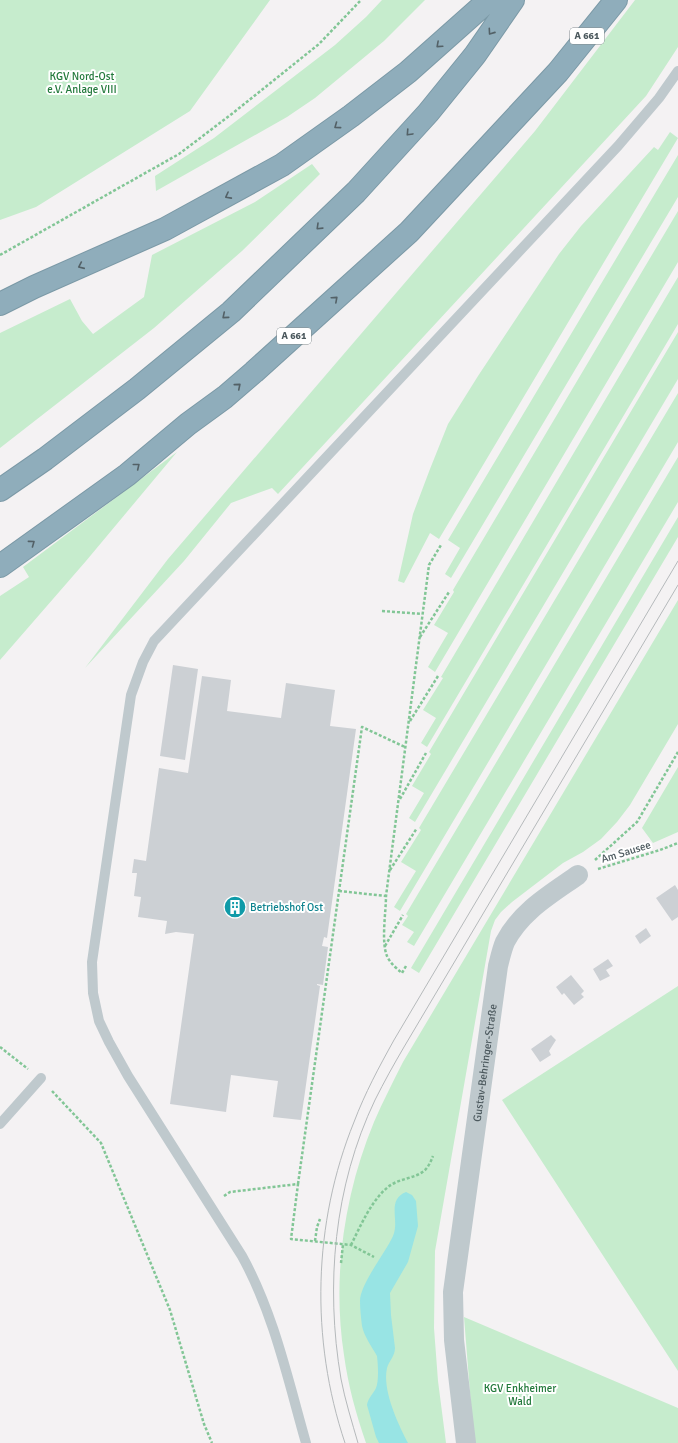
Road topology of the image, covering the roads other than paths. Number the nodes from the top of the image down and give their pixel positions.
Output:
1 (489, 0) edge
2 (513, 0) edge
3 (616, 0) edge
4 (678, 71) edge
5 (0, 304) edge
6 (0, 490) edge
7 (0, 566) edge
8 (578, 876) road end
9 (41, 1078) road end
10 (0, 1124) edge
11 (306, 1443) edge
12 (466, 1443) edge

1 -> 5 highway
2 -> 6 highway
7 -> 3 highway, A 661
4 - 11 lane
8 - 12 street, Gustav-Behringer-Straße
9 - 10 lane

